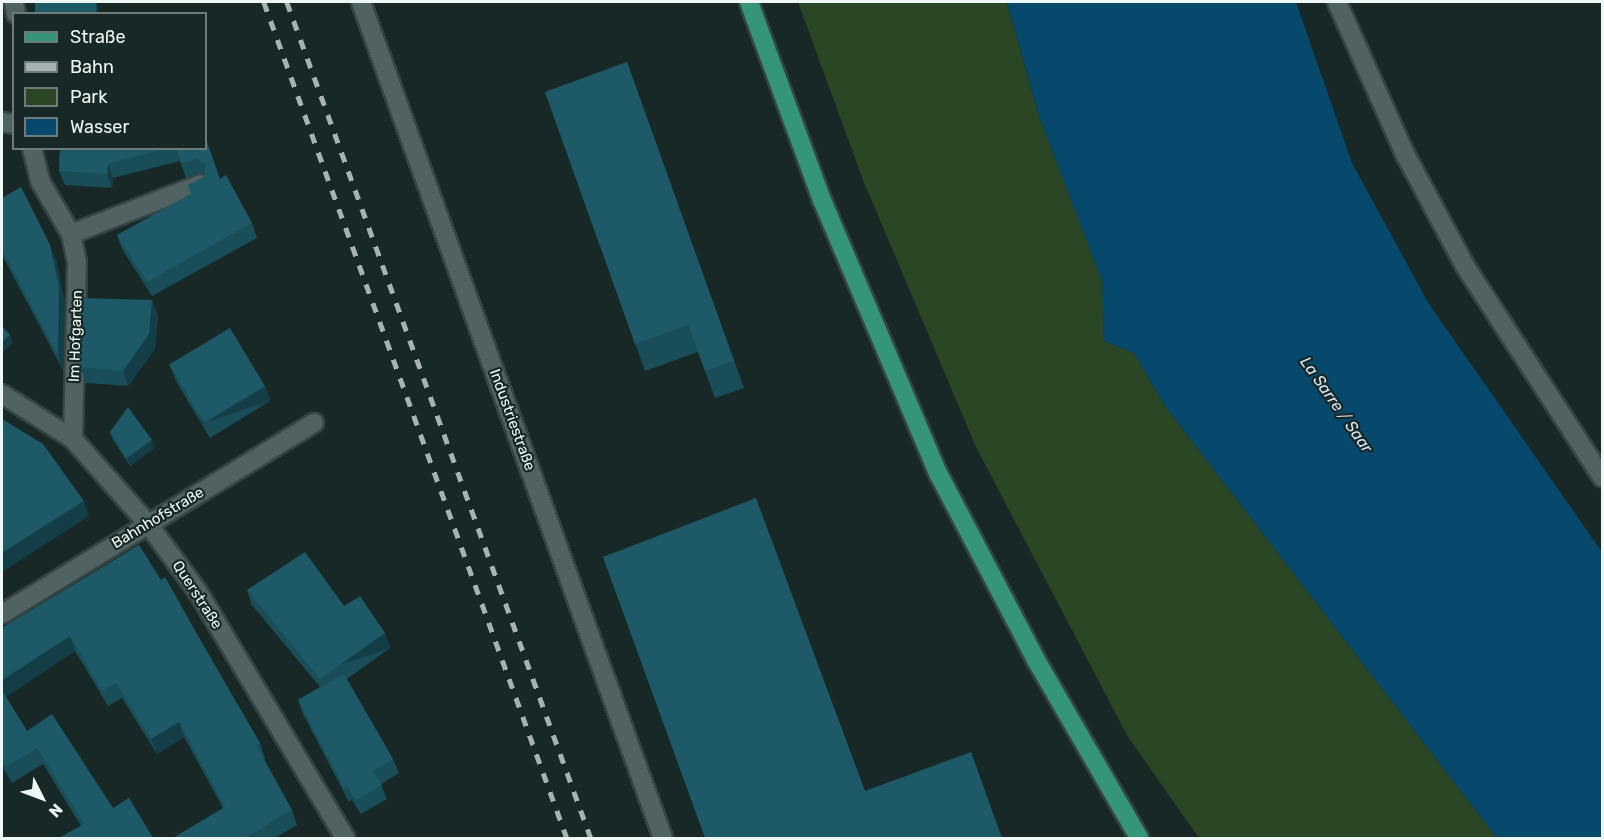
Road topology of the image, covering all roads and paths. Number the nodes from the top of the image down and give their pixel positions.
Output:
1 (361, 2) edge
2 (749, 2) edge
3 (1336, 2) edge
4 (33, 150) edge
5 (201, 184) edge
6 (71, 234) junction
7 (2, 394) edge
8 (314, 423) dead end
9 (73, 439) junction
10 (1602, 477) edge
11 (148, 524) junction
12 (2, 614) edge
13 (345, 838) edge
14 (663, 838) edge
15 (1138, 838) edge

1 - 14 street, Industriestraße
2 - 15 main road
3 - 10 street
4 - 6 street, Im Hofgarten
5 - 6 street
6 - 9 street, Im Hofgarten
7 - 9 street, Querstraße
8 - 11 street, Bahnhofstraße
9 - 11 street, Querstraße
11 - 12 street, Bahnhofstraße
11 - 13 street, Querstraße

